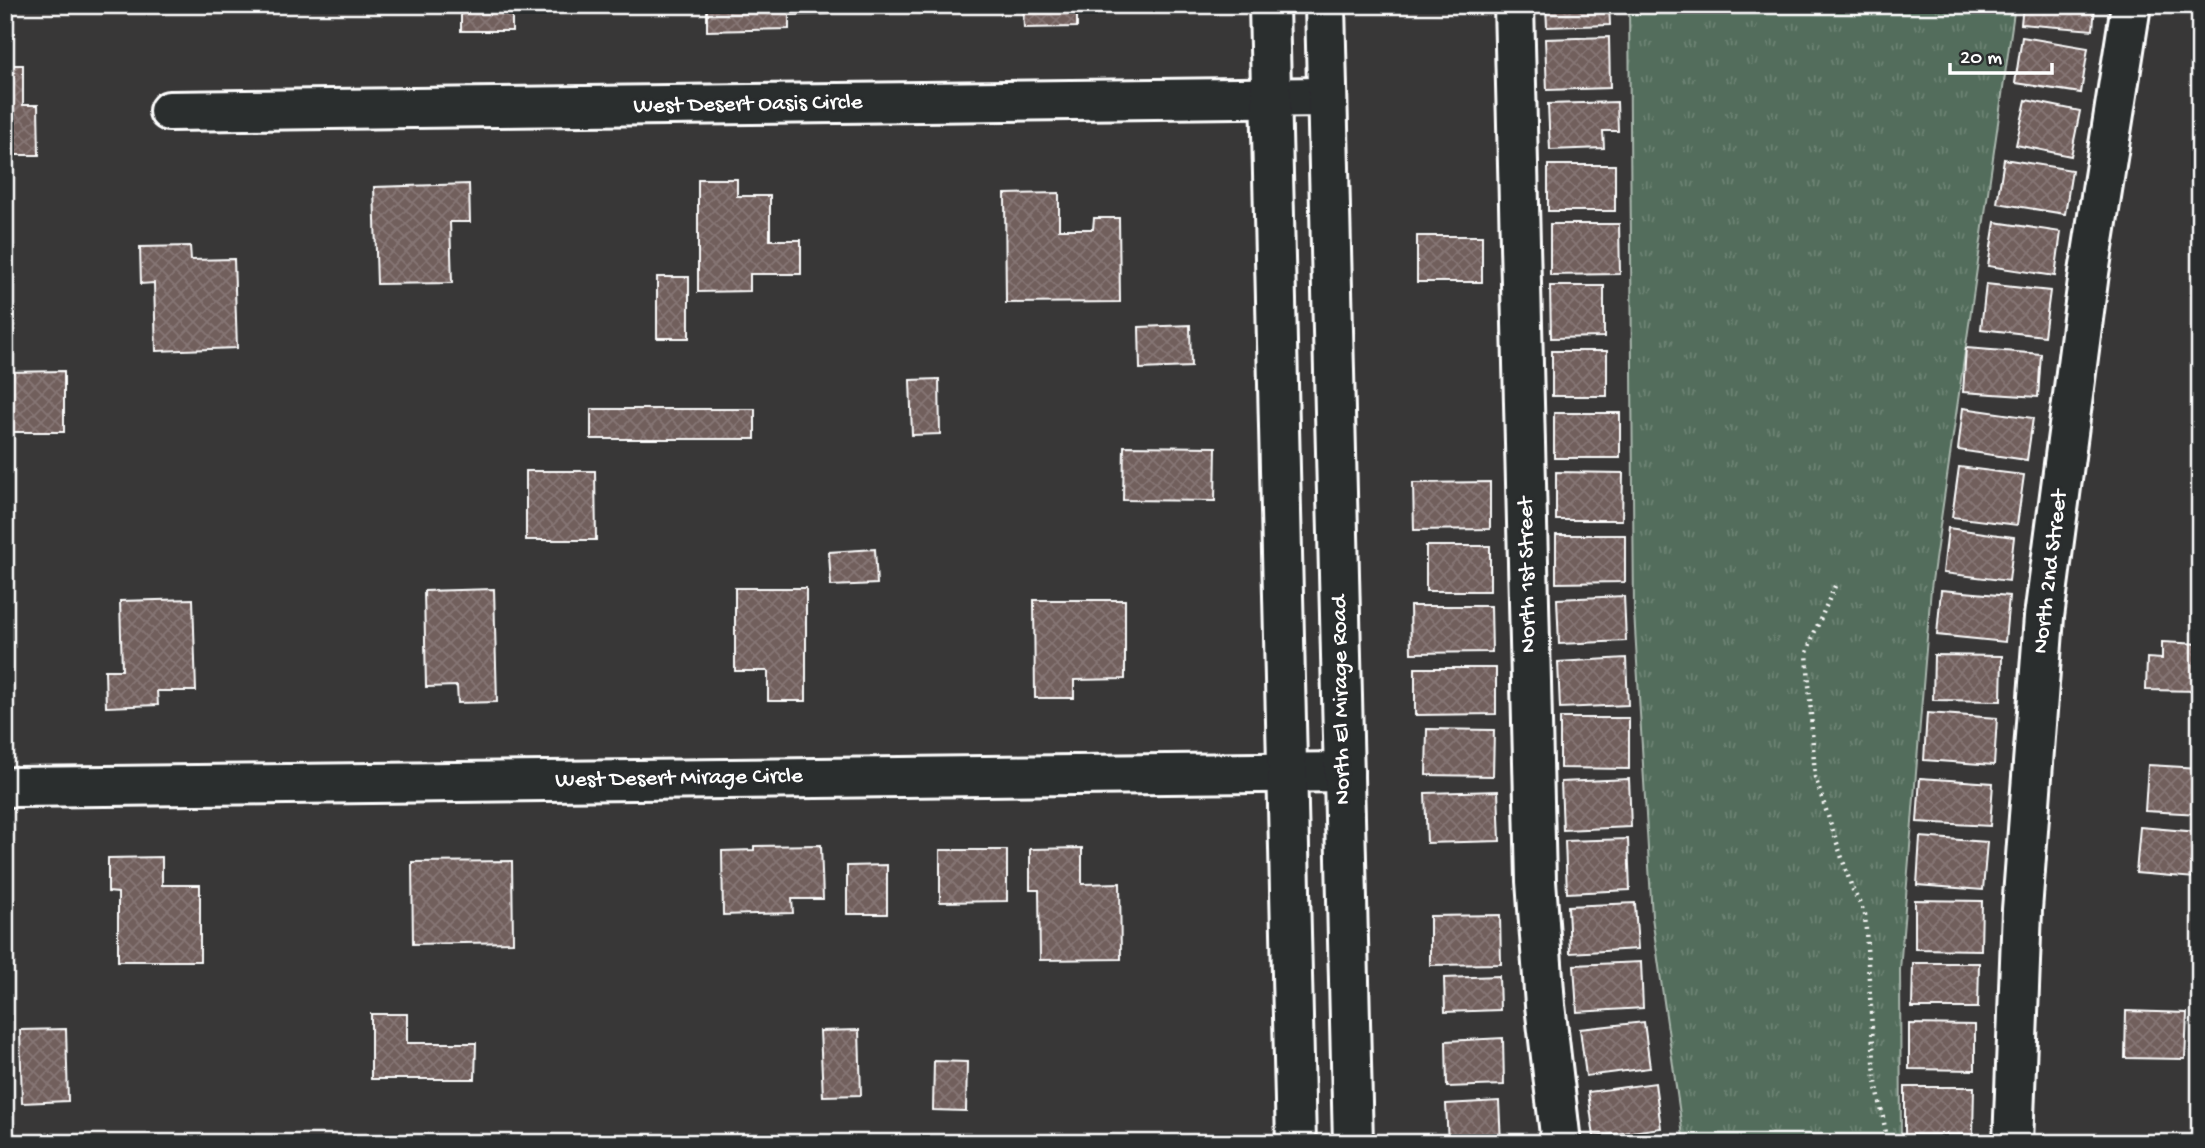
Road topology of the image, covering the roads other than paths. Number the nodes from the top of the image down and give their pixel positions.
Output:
1 (1269, 5) edge
2 (1325, 5) edge
3 (1514, 5) edge
4 (2131, 5) edge
5 (1327, 97) junction
6 (1272, 98) junction
7 (169, 111) dead end
8 (1288, 772) junction
9 (1344, 772) junction
10 (14, 787) dead end
11 (1296, 1143) edge
12 (1353, 1143) edge
13 (1561, 1143) edge
14 (2013, 1143) edge

1 - 6 street
2 - 5 street, North El Mirage Road
3 - 13 street, North 1st Street
4 - 14 street, North 2nd Street
5 - 6 street, West Desert Oasis Circle
5 - 9 street, North El Mirage Road
6 - 7 street, West Desert Oasis Circle
6 - 8 street
8 - 9 street, West Desert Mirage Circle
8 - 10 street, West Desert Mirage Circle
8 - 11 street
9 - 12 street, North El Mirage Road

